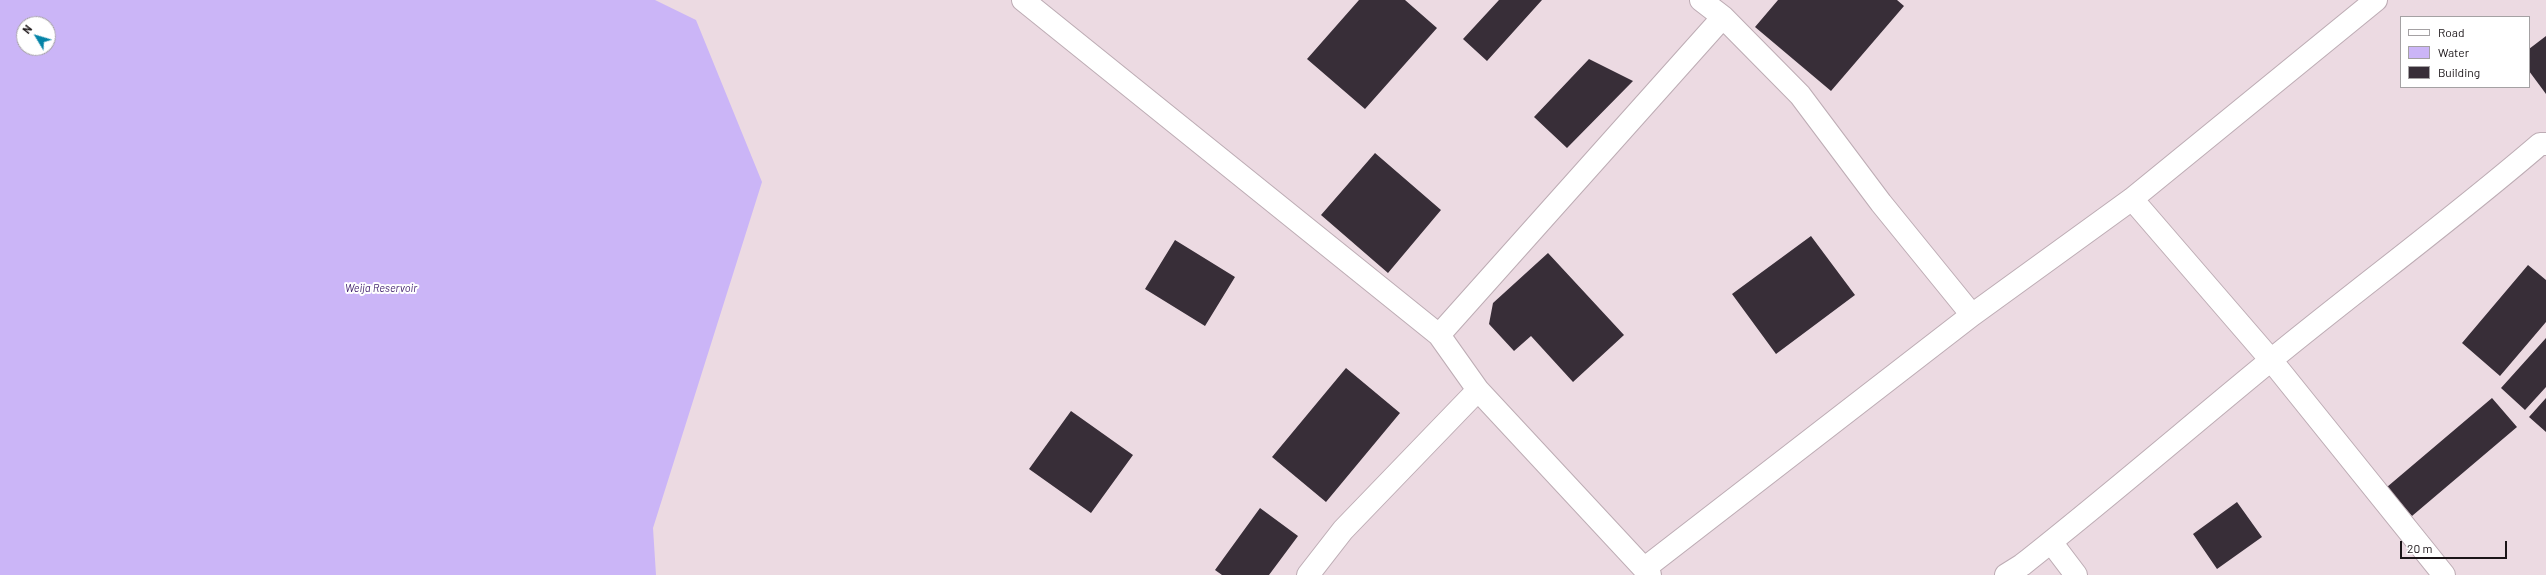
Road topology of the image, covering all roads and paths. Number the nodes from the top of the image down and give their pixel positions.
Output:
1 (1023, 0) edge
2 (1701, 0) edge
3 (2376, 0) edge
4 (1723, 17) junction
5 (2546, 144) edge
6 (2132, 199) junction
7 (1972, 315) junction
8 (1439, 335) junction
9 (2271, 360) junction
10 (1478, 390) junction
11 (2051, 542) junction
12 (1647, 572) edge
13 (1308, 575) edge
14 (2006, 575) edge
15 (2076, 575) edge
16 (2444, 575) edge

1 - 8 street
2 - 4 street
3 - 6 street
4 - 7 street
4 - 8 street
5 - 9 street
6 - 7 street
6 - 9 street
7 - 12 street
8 - 10 street
9 - 11 street
9 - 16 street
10 - 12 street
10 - 13 street
11 - 14 street
11 - 15 street

